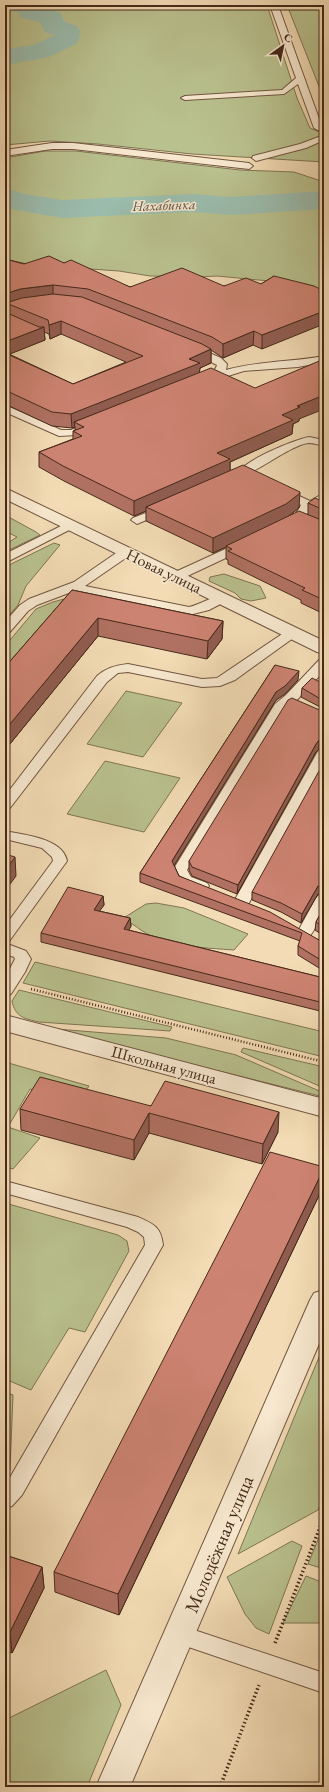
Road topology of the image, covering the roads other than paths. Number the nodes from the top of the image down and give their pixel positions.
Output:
1 (274, 5) edge
2 (300, 79) junction
3 (284, 92) junction
4 (306, 95) junction
5 (185, 98) dead end
6 (324, 131) edge
7 (324, 137) edge
8 (5, 153) edge
9 (256, 158) dead end
10 (250, 166) dead end
11 (186, 346) edge
12 (324, 358) edge
13 (213, 377) junction
14 (194, 384) edge
15 (5, 408) edge
16 (102, 421) edge
17 (324, 443) edge
18 (257, 479) edge
19 (271, 486) edge
20 (5, 492) edge
21 (324, 496) edge
22 (173, 505) edge
23 (298, 516) junction
24 (137, 520) dead end
25 (310, 523) edge
26 (71, 525) junction
27 (251, 541) edge
28 (126, 552) junction
29 (5, 559) edge
30 (177, 576) junction
31 (73, 587) junction
32 (222, 598) junction
33 (5, 630) edge
34 (292, 633) junction
35 (324, 648) edge
36 (324, 663) edge
37 (291, 698) junction
38 (304, 705) edge
39 (324, 753) edge
40 (5, 805) edge
41 (5, 835) edge
42 (213, 891) edge
43 (227, 897) edge
44 (324, 898) edge
45 (240, 902) junction
46 (254, 908) edge
47 (306, 933) edge
48 (5, 937) edge
49 (5, 948) edge
50 (7, 987) edge
51 (5, 1022) edge
52 (324, 1108) edge
53 (5, 1187) edge
54 (324, 1300) edge
55 (5, 1500) edge
56 (179, 1634) junction
57 (324, 1683) edge
58 (113, 1787) edge

1 - 2 lane
2 - 3 lane
2 - 4 lane
3 - 4 lane
3 - 5 lane
4 - 6 lane
7 - 9 lane
8 - 10 lane
11 - 13 lane
12 - 13 lane
13 - 14 lane
15 - 16 lane
17 - 18 lane
19 - 23 lane
20 - 26 street, Новая улица
21 - 23 lane
22 - 24 lane
23 - 25 lane
26 - 28 street, Новая улица
26 - 29 lane
27 - 30 lane
28 - 30 street, Новая улица
28 - 31 lane
30 - 32 street, Новая улица
31 - 32 lane
31 - 33 lane
32 - 34 street, Новая улица
34 - 35 street, Новая улица
34 - 40 lane
36 - 37 lane
37 - 38 lane
37 - 42 lane
39 - 45 lane
41 - 48 lane
43 - 45 lane
44 - 47 lane
45 - 46 lane
49 - 50 lane
51 - 52 street, Школьная улица
53 - 55 lane
54 - 56 street, Молодёжная улица
56 - 57 lane
56 - 58 street, Молодёжная улица

